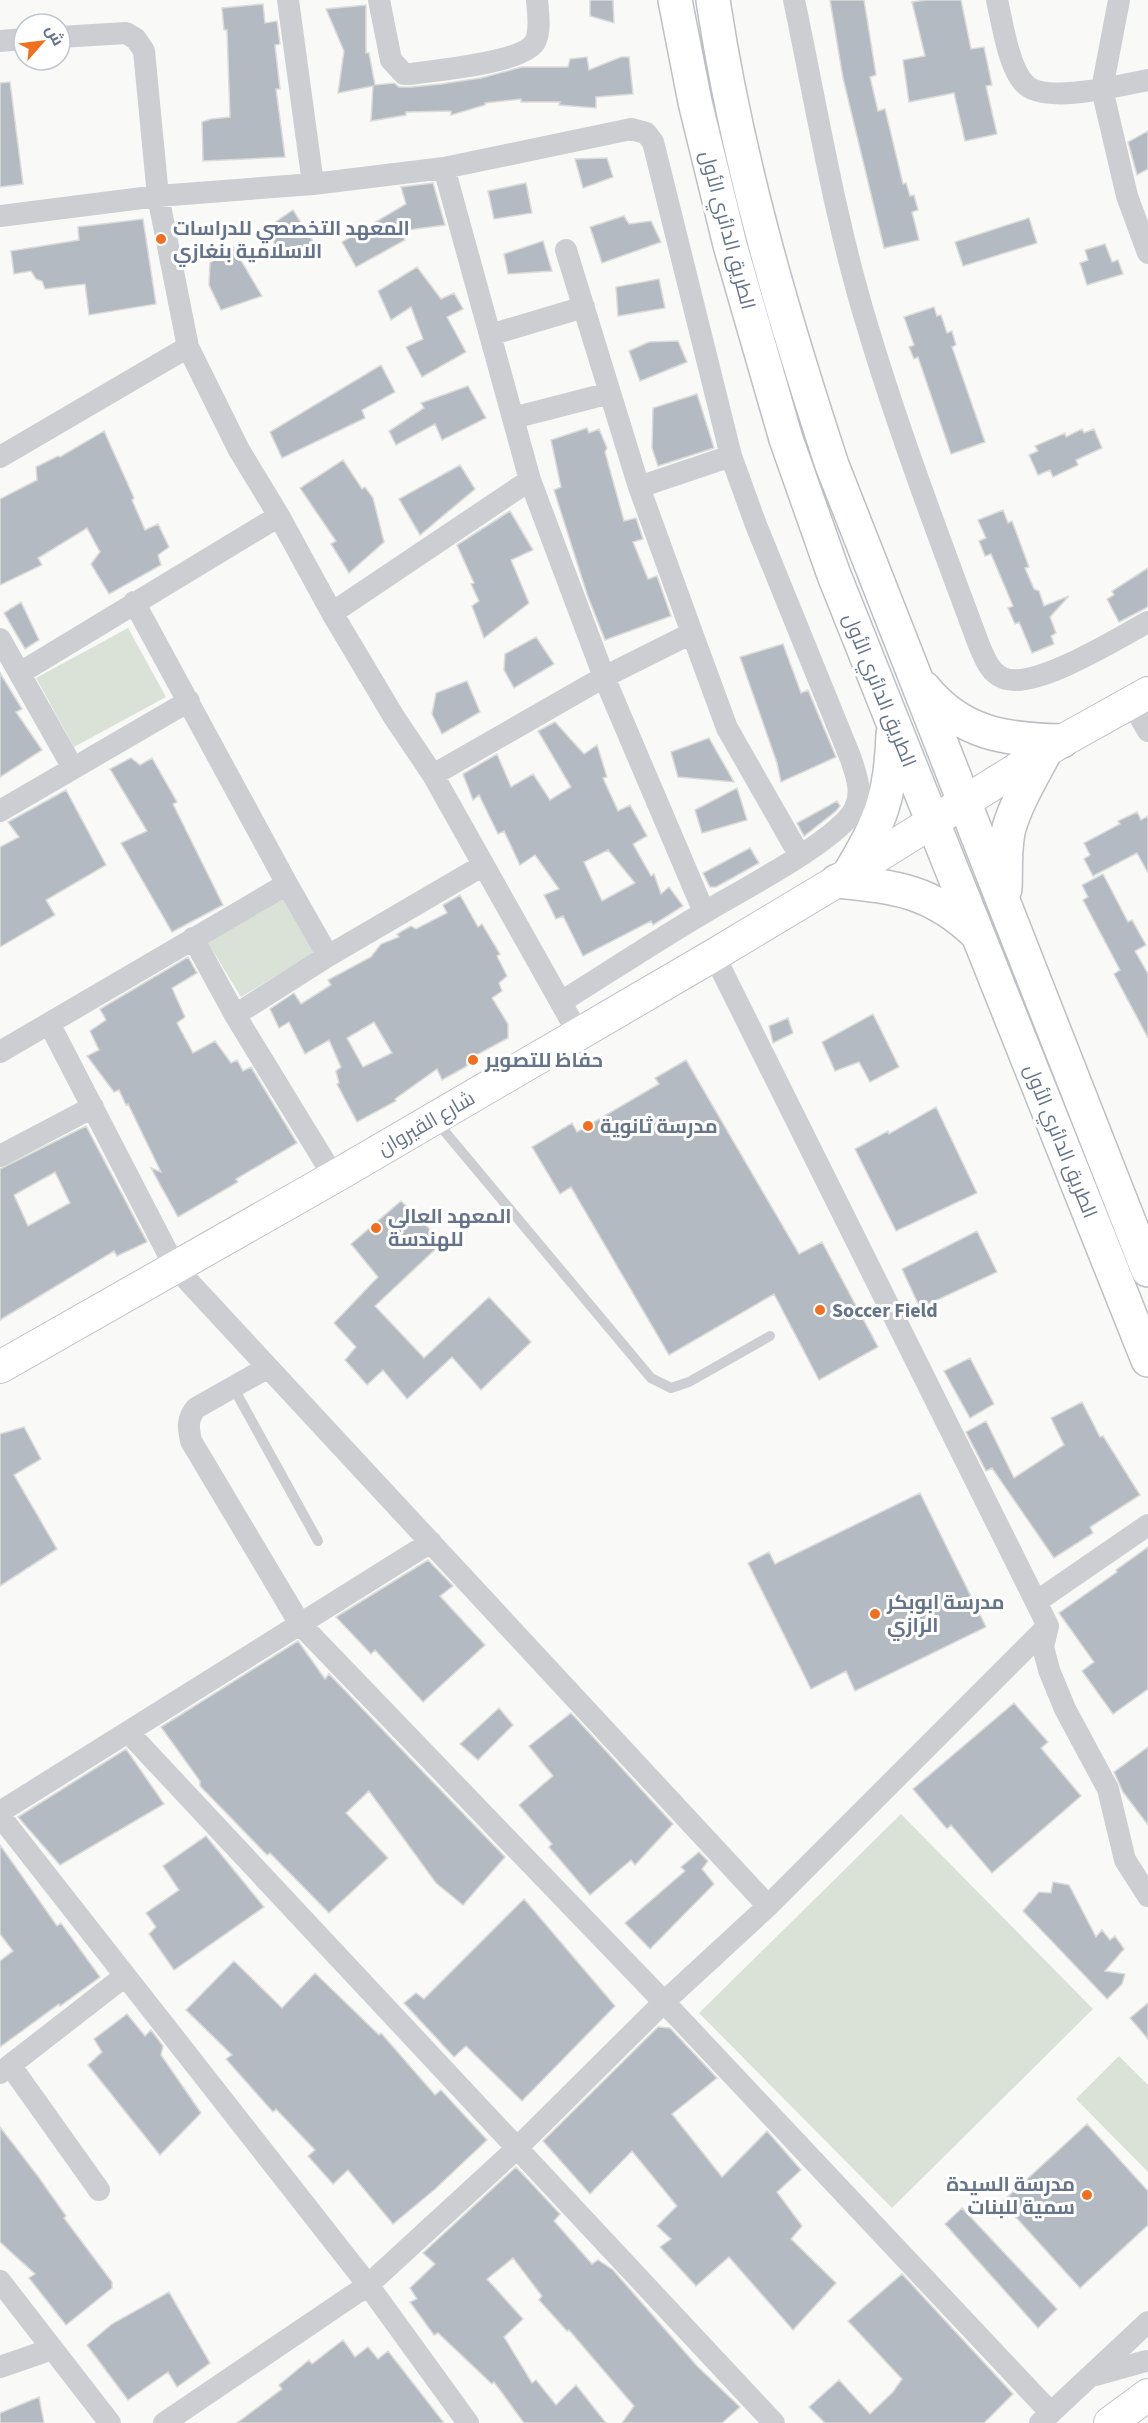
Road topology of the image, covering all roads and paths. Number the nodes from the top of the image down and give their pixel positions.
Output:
1 (288, 0) edge
2 (379, 0) edge
3 (537, 0) edge
4 (675, 0) edge
5 (713, 0) edge
6 (794, 0) edge
7 (998, 0) edge
8 (1119, 0) edge
9 (72, 36) edge
10 (1148, 80) edge
11 (1102, 89) junction
12 (444, 168) junction
13 (313, 184) junction
14 (158, 196) junction
15 (0, 216) edge
16 (566, 250) dead end
17 (1148, 253) edge
18 (584, 307) junction
19 (490, 335) junction
20 (188, 347) junction
21 (610, 393) junction
22 (513, 418) junction
23 (731, 456) junction
24 (0, 457) edge
25 (530, 480) junction
26 (639, 487) junction
27 (279, 516) junction
28 (134, 602) junction
29 (332, 613) junction
30 (1148, 622) edge
31 (692, 633) junction
32 (0, 639) edge
33 (20, 673) junction
34 (914, 676) junction
35 (604, 677) junction
36 (1140, 698) edge
37 (189, 701) junction
38 (894, 723) junction
39 (1148, 731) edge
40 (1053, 747) junction
41 (73, 768) junction
42 (433, 775) junction
43 (966, 802) junction
44 (0, 811) edge
45 (932, 822) junction
46 (800, 856) junction
47 (482, 866) junction
48 (843, 878) junction
49 (287, 884) junction
50 (1004, 902) junction
51 (704, 912) junction
52 (979, 936) junction
53 (193, 939) junction
54 (714, 955) junction
55 (328, 956) junction
56 (561, 1002) junction
57 (236, 1015) junction
58 (50, 1024) junction
59 (578, 1033) junction
60 (0, 1052) edge
61 (93, 1107) junction
62 (434, 1119) junction
63 (0, 1156) edge
64 (334, 1176) junction
65 (175, 1267) junction
66 (1148, 1270) edge
67 (770, 1336) dead end
68 (1148, 1360) edge
69 (0, 1367) edge
70 (267, 1368) junction
71 (233, 1387) junction
72 (1148, 1525) edge
73 (318, 1541) dead end
74 (430, 1542) junction
75 (1036, 1602) junction
76 (300, 1624) junction
77 (1048, 1626) junction
78 (128, 1732) junction
79 (0, 1814) edge
80 (1148, 1896) edge
81 (768, 1906) junction
82 (125, 1976) junction
83 (664, 2002) junction
84 (5, 2069) edge
85 (516, 2149) junction
86 (99, 2190) dead end
87 (0, 2281) edge
88 (368, 2285) junction
89 (1143, 2326) edge
90 (52, 2349) junction
91 (1147, 2361) edge
92 (0, 2367) edge
93 (1088, 2378) junction
94 (1148, 2395) edge
95 (1046, 2418) edge
96 (110, 2423) edge
97 (164, 2423) edge
98 (468, 2423) edge
99 (774, 2423) edge
100 (1110, 2423) edge

1 - 13 street
2 - 3 street
4 - 38 main road, الطريق الدائري الأول
5 - 34 main road, الطريق الدائري الأول
6 - 30 street
7 - 11 street
8 - 11 street
9 - 14 street
10 - 11 street
11 - 17 street
12 - 13 street
12 - 19 street
12 - 23 street
13 - 14 street
14 - 15 street
14 - 20 street
16 - 18 street
18 - 19 street
18 - 21 street
19 - 22 street
20 - 24 street
20 - 27 street
21 - 22 street
21 - 26 street
22 - 25 street
23 - 26 street
23 - 46 street
25 - 29 street
25 - 35 street
26 - 31 street
27 - 28 street
27 - 29 street
28 - 33 street
28 - 37 street
29 - 42 street
31 - 35 street
31 - 46 street
32 - 33 street
33 - 41 street
34 - 40 main road
34 - 43 main road, الطريق الدائري الأول
35 - 42 street
35 - 51 street
36 - 39 street
36 - 40 main road, شارع القيروان
37 - 41 street
37 - 49 street
38 - 45 main road, الطريق الدائري الأول
38 - 48 main road
40 - 43 main road, شارع القيروان
40 - 50 main road
41 - 44 street
42 - 47 street
43 - 45 main road, شارع القيروان
43 - 50 main road, الطريق الدائري الأول
45 - 48 main road, شارع القيروان
45 - 52 main road, الطريق الدائري الأول
46 - 51 street
47 - 55 street
47 - 56 street
48 - 52 main road
48 - 54 main road, شارع القيروان
49 - 53 street
49 - 55 street
50 - 66 main road, الطريق الدائري الأول
51 - 56 street
52 - 68 main road, الطريق الدائري الأول
53 - 57 street
53 - 58 street
54 - 59 main road, شارع القيروان
54 - 75 street
55 - 57 street
56 - 59 street
57 - 64 street
58 - 60 street
58 - 61 street
59 - 62 main road, شارع القيروان
61 - 63 street
61 - 65 street
62 - 64 main road, شارع القيروان
62 - 67 lane
64 - 65 main road, شارع القيروان
65 - 69 main road, شارع القيروان
65 - 70 street
70 - 71 street
70 - 74 street
71 - 73 lane
71 - 76 street
72 - 75 street
74 - 76 street
74 - 81 street
75 - 77 street
76 - 78 street
76 - 83 street
77 - 80 street
77 - 81 street
78 - 79 street
78 - 85 street
79 - 82 street
81 - 83 street
82 - 84 street
82 - 88 street
83 - 85 street
83 - 95 street
84 - 86 street
85 - 88 street
85 - 99 street
87 - 90 street
88 - 97 street
88 - 98 street
89 - 91 street
89 - 93 street
90 - 92 street
90 - 96 street
91 - 93 street
93 - 95 street
94 - 100 main road

